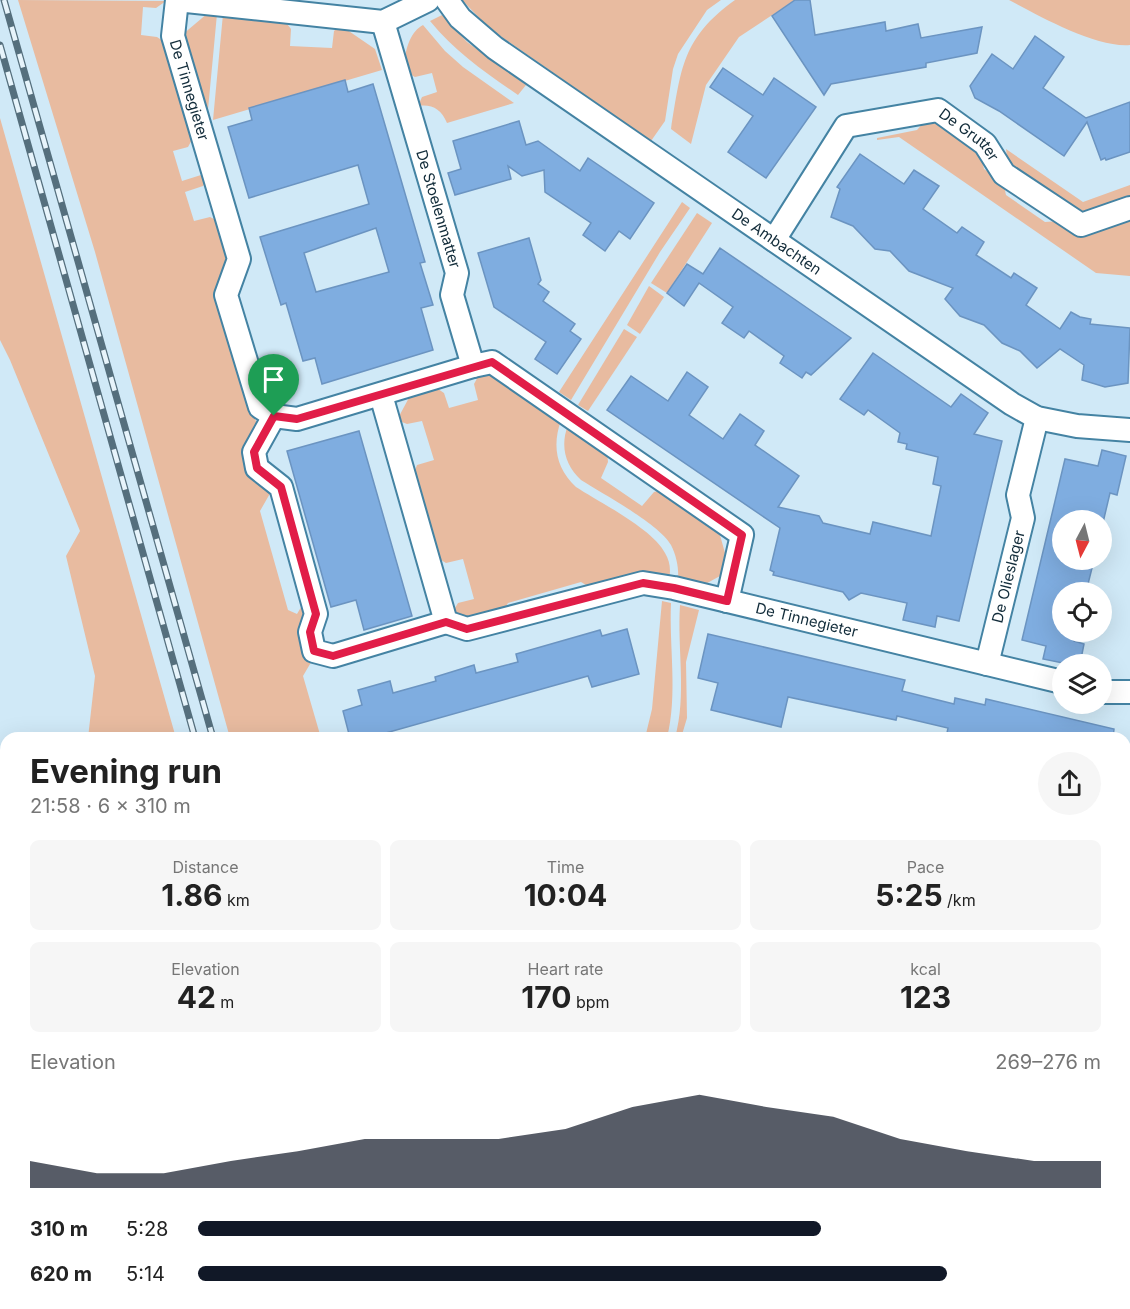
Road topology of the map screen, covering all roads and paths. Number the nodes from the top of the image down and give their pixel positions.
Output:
1 (429, 0) edge
2 (447, 0) edge
3 (383, 21) junction
4 (1130, 208) edge
5 (774, 240) junction
6 (473, 366) junction
7 (381, 394) junction
8 (274, 416) junction
9 (1037, 418) junction
10 (1130, 430) edge
11 (727, 601) junction
12 (446, 622) junction
13 (987, 664) junction
14 (1052, 680) edge
15 (1112, 692) edge
16 (1130, 692) edge

1 - 3 street
2 - 5 street, De Ambachten
3 - 6 street, De Stoelenmatter
3 - 8 street, De Tinnegieter
4 - 5 street, De Grutter
5 - 9 street, De Ambachten
6 - 7 street
6 - 11 street
7 - 8 street
7 - 12 street
8 - 12 street, De Tinnegieter
9 - 10 street, De Ambachten
9 - 13 street, De Olieslager
11 - 12 street, De Tinnegieter
11 - 13 street, De Tinnegieter
13 - 14 street, De Tinnegieter
15 - 16 street

